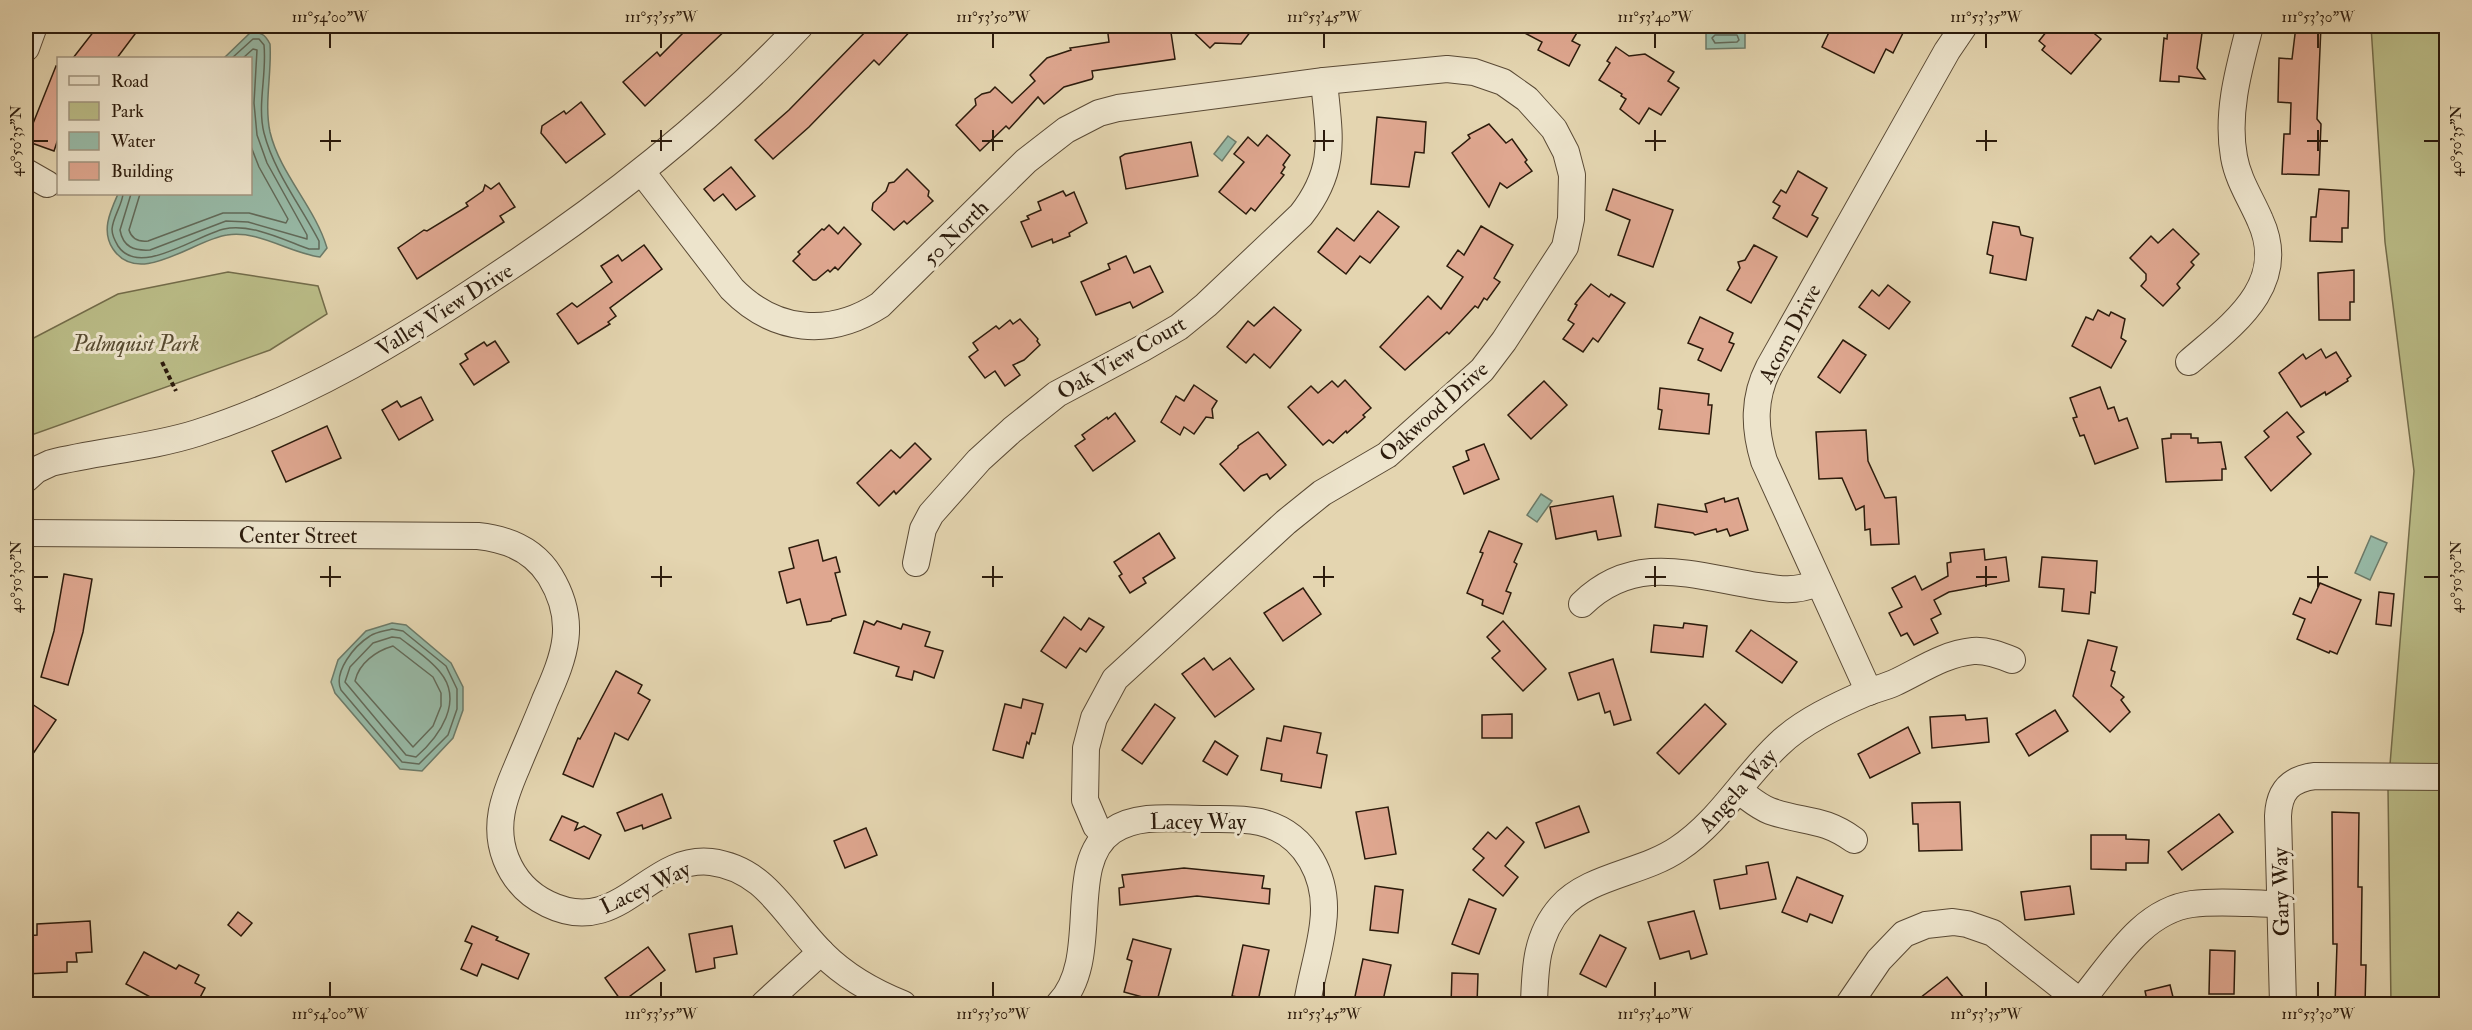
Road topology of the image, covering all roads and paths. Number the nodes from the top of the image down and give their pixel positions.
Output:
1 (34, 26) edge
2 (800, 26) edge
3 (1964, 26) edge
4 (2250, 26) edge
5 (26, 48) edge
6 (1324, 81) junction
7 (642, 172) junction
8 (162, 362) dead end
9 (2189, 362) dead end
10 (176, 391) dead end
11 (26, 479) edge
12 (26, 533) edge
13 (916, 563) dead end
14 (554, 582) joint
15 (1818, 583) junction
16 (1582, 604) dead end
17 (2012, 660) dead end
18 (1869, 692) junction
19 (2446, 777) edge
20 (1739, 791) junction
21 (1105, 836) junction
22 (1854, 840) dead end
23 (2280, 904) junction
24 (821, 952) junction
25 (2082, 1003) edge
26 (764, 1005) edge
27 (903, 1005) edge
28 (1059, 1005) edge
29 (1307, 1005) edge
30 (1534, 1005) edge
31 (1849, 1005) edge
32 (2283, 1005) edge

1 - 5 street
2 - 7 street, Valley View Drive
3 - 15 street, Acorn Drive
4 - 9 street
6 - 7 street, 50 North
6 - 13 street, Oak View Court
6 - 21 street, Oakwood Drive
7 - 11 street, Valley View Drive
8 - 10 path
12 - 14 street, Center Street
14 - 24 street, Lacey Way
15 - 16 street
15 - 18 street, Acorn Drive
17 - 18 street, Angela Way
18 - 20 street, Angela Way
19 - 23 street, Gary Way
20 - 22 street
20 - 30 street, Angela Way
21 - 28 street
21 - 29 street, Lacey Way
23 - 25 street
23 - 32 street, Gary Way
24 - 26 street
24 - 27 street, Lacey Way
25 - 31 street

